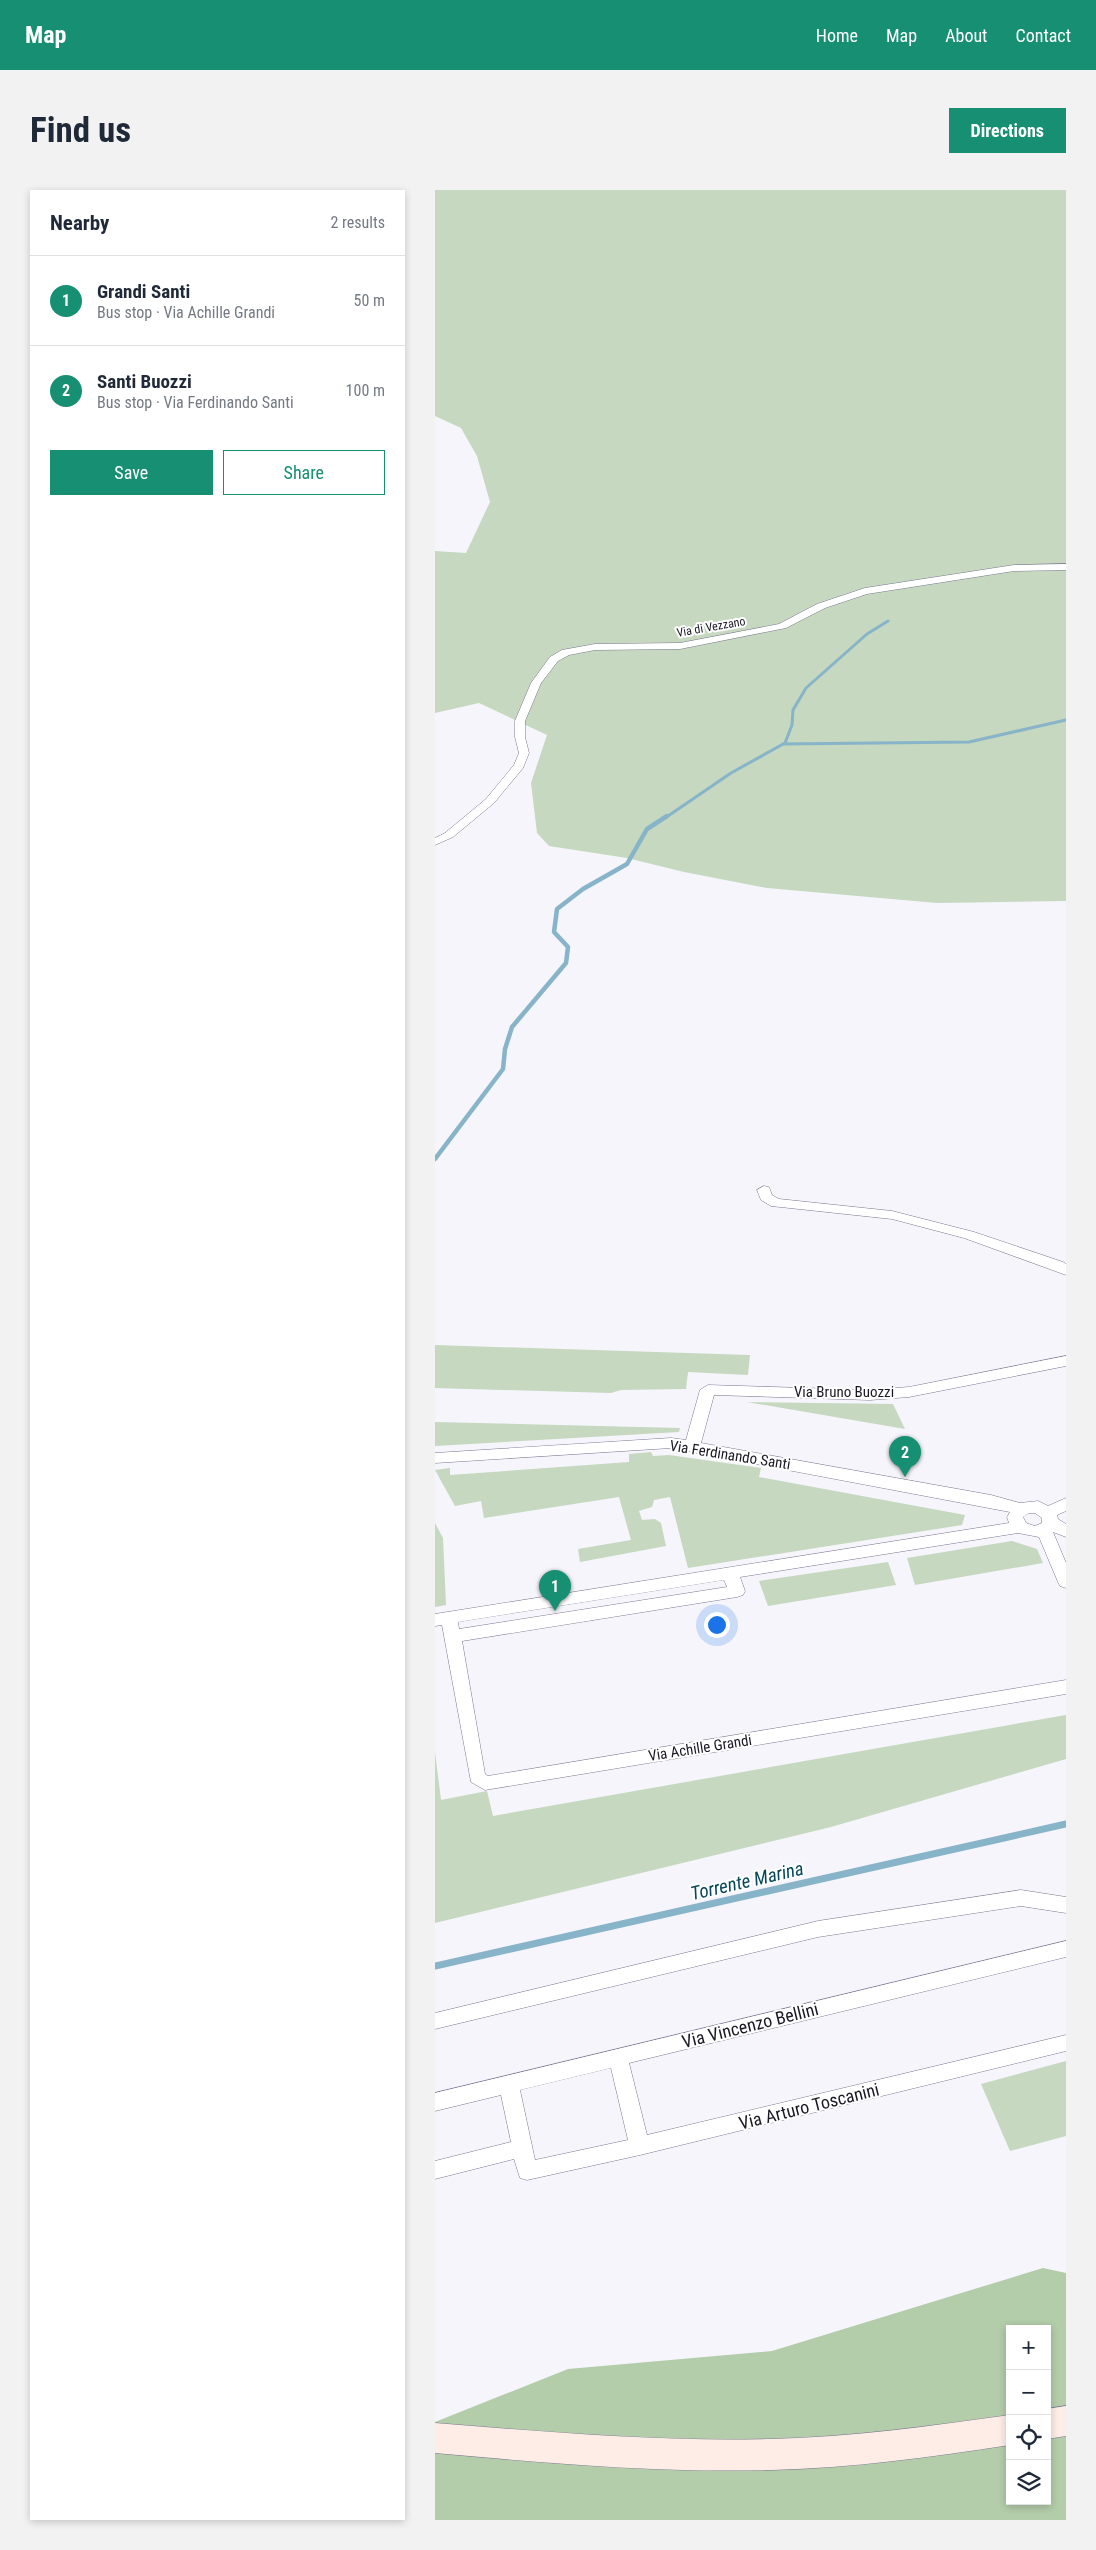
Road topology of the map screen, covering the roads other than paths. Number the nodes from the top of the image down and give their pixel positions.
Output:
1 (1066, 567) edge
2 (435, 842) edge
3 (765, 1190) dead end
4 (1066, 1270) edge
5 (1066, 1361) edge
6 (692, 1447) junction
7 (435, 1458) edge
8 (1066, 1504) edge
9 (1020, 1509) junction
10 (1048, 1522) junction
11 (1020, 1527) junction
12 (1066, 1531) edge
13 (730, 1573) junction
14 (1066, 1582) edge
15 (442, 1619) edge
16 (453, 1636) junction
17 (1066, 1687) edge
18 (1066, 1905) edge
19 (1066, 1949) edge
20 (435, 2021) edge
21 (1066, 2043) edge
22 (619, 2057) junction
23 (509, 2084) junction
24 (435, 2102) edge
25 (640, 2146) junction
26 (523, 2148) junction
27 (435, 2170) edge
28 (1066, 2421) edge
29 (1051, 2423) edge
30 (1006, 2430) edge
31 (435, 2438) edge

1 - 2 street, Via di Vezzano
3 - 4 street
5 - 6 street, Via Bruno Buozzi
6 - 7 street, Via Ferdinando Santi
6 - 9 street, Via Ferdinando Santi
8 - 10 street
9 - 10 street, Via Ferdinando Santi
9 - 11 street
10 - 11 street, Via Ferdinando Santi
10 - 12 street, Via Ferdinando Santi
10 - 14 street
11 - 13 street, Via Achille Grandi
13 - 15 street, Via Achille Grandi
13 - 16 street
15 - 16 street, Via Achille Grandi
16 - 17 street, Via Achille Grandi
18 - 20 street
19 - 22 street, Via Vincenzo Bellini
21 - 25 street, Via Arturo Toscanini
22 - 23 street, Via Vincenzo Bellini
22 - 25 street
23 - 24 street, Via Vincenzo Bellini
23 - 26 street
25 - 26 street, Via Arturo Toscanini
26 - 27 street
28 - 29 main road
30 - 31 main road

